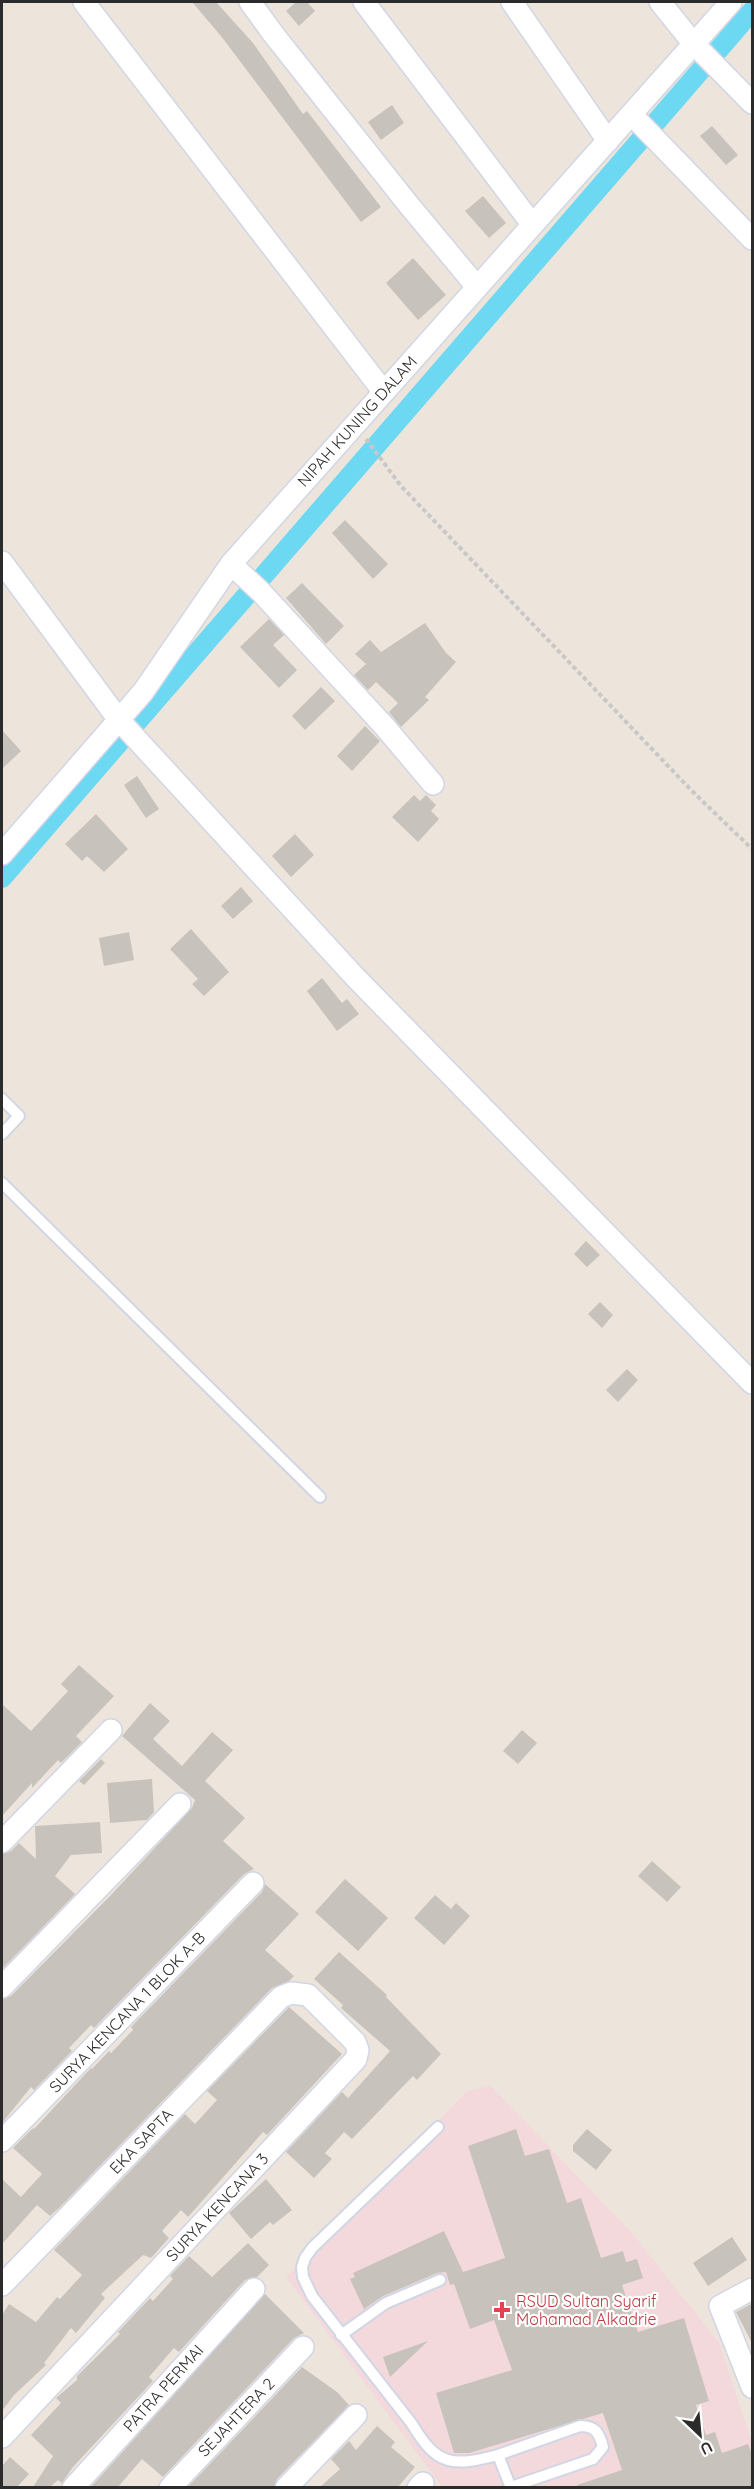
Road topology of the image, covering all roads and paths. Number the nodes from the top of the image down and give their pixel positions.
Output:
1 (84, 2) edge
2 (250, 2) edge
3 (364, 2) edge
4 (512, 2) edge
5 (660, 2) edge
6 (731, 2) edge
7 (695, 45) junction
8 (753, 104) edge
9 (631, 114) junction
10 (608, 141) junction
11 (532, 224) junction
12 (753, 239) edge
13 (477, 287) junction
14 (383, 391) junction
15 (362, 434) dead end
16 (2, 562) edge
17 (238, 570) junction
18 (125, 727) junction
19 (433, 784) dead end
20 (753, 849) edge
21 (2, 854) edge
22 (2, 1099) edge
23 (2, 1134) edge
24 (2, 1183) edge
25 (753, 1383) edge
26 (320, 1497) dead end
27 (111, 1730) dead end
28 (180, 1804) dead end
29 (2, 1842) edge
30 (253, 1883) dead end
31 (2, 1987) edge
32 (280, 1997) joint
33 (438, 2127) dead end
34 (2, 2141) edge
35 (440, 2280) dead end
36 (2, 2285) edge
37 (254, 2289) dead end
38 (753, 2289) edge
39 (340, 2335) junction
40 (303, 2347) dead end
41 (753, 2387) edge
42 (356, 2415) dead end
43 (2, 2438) edge
44 (498, 2456) junction
45 (73, 2487) edge
46 (170, 2487) edge
47 (286, 2487) edge
48 (511, 2487) edge

1 - 14 street
2 - 13 street
3 - 11 street
4 - 10 street
5 - 7 street
6 - 7 street, NIPAH KUNING DALAM
7 - 8 street
7 - 9 street, NIPAH KUNING DALAM
9 - 10 street, NIPAH KUNING DALAM
9 - 12 street
10 - 11 street, NIPAH KUNING DALAM
11 - 13 street, NIPAH KUNING DALAM
13 - 14 street, NIPAH KUNING DALAM
14 - 17 street, NIPAH KUNING DALAM
15 - 20 path
16 - 18 street
17 - 18 street, NIPAH KUNING DALAM
17 - 19 street
18 - 21 street, NIPAH KUNING DALAM
18 - 25 street
22 - 23 lane
24 - 26 lane
27 - 29 street
28 - 31 street
30 - 34 street, SURYA KENCANA 1 BLOK A-B
32 - 36 street, EKA SAPTA
32 - 43 street, SURYA KENCANA 3
33 - 39 lane
35 - 39 lane
37 - 45 street, PATRA PERMAI
38 - 41 street
39 - 44 lane
40 - 46 street, SEJAHTERA 2
42 - 47 street
44 - 48 lane
44 - 48 lane

